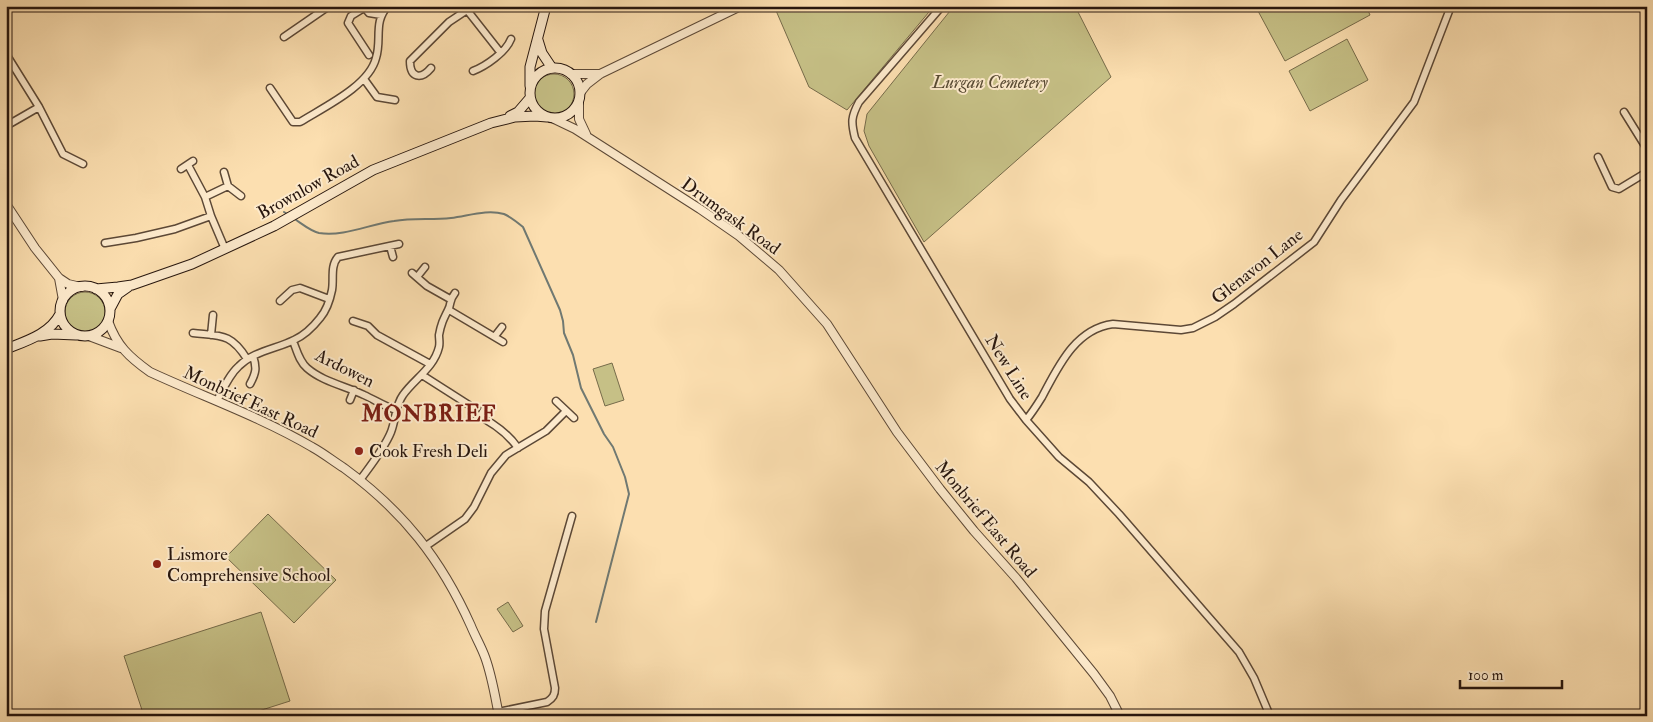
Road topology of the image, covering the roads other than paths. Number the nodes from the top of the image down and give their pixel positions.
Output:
1 (329, 6) edge
2 (388, 6) edge
3 (546, 6) edge
4 (742, 6) edge
5 (942, 6) edge
6 (1451, 6) edge
7 (363, 7) edge
8 (468, 8) edge
9 (380, 15) junction
10 (284, 37) dead end
11 (511, 39) dead end
12 (538, 40) junction
13 (500, 52) junction
14 (6, 54) edge
15 (369, 54) dead end
16 (431, 68) dead end
17 (552, 68) junction
18 (473, 71) dead end
19 (571, 74) junction
20 (600, 74) junction
21 (364, 79) junction
22 (530, 86) junction
23 (270, 88) dead end
24 (580, 96) junction
25 (530, 98) junction
26 (395, 100) dead end
27 (39, 106) junction
28 (1624, 112) dead end
29 (549, 118) junction
30 (501, 120) junction
31 (6, 126) edge
32 (592, 139) junction
33 (1647, 149) edge
34 (1598, 157) dead end
35 (83, 164) dead end
36 (181, 169) dead end
37 (224, 172) dead end
38 (1647, 172) edge
39 (228, 186) junction
40 (241, 196) dead end
41 (205, 197) junction
42 (6, 204) edge
43 (211, 216) junction
44 (105, 243) dead end
45 (398, 244) dead end
46 (390, 246) junction
47 (226, 249) junction
48 (393, 257) dead end
49 (425, 267) dead end
50 (59, 278) junction
51 (132, 285) junction
52 (81, 287) junction
53 (96, 289) junction
54 (455, 293) dead end
55 (329, 299) junction
56 (450, 299) junction
57 (63, 300) junction
58 (280, 301) dead end
59 (110, 309) junction
60 (449, 310) junction
61 (60, 314) junction
62 (213, 315) dead end
63 (108, 321) junction
64 (353, 321) dead end
65 (502, 327) dead end
66 (193, 334) dead end
67 (78, 335) junction
68 (211, 335) junction
69 (37, 336) junction
70 (89, 336) junction
71 (496, 336) junction
72 (835, 336) joint
73 (293, 341) junction
74 (503, 342) dead end
75 (10, 348) edge
76 (121, 348) junction
77 (253, 356) junction
78 (247, 360) junction
79 (430, 364) junction
80 (422, 375) junction
81 (250, 384) dead end
82 (354, 390) junction
83 (350, 400) dead end
84 (217, 401) junction
85 (556, 401) dead end
86 (469, 405) dead end
87 (485, 408) dead end
88 (396, 410) junction
89 (566, 411) junction
90 (473, 413) dead end
91 (480, 417) junction
92 (574, 418) dead end
93 (1026, 420) junction
94 (518, 448) junction
95 (360, 480) junction
96 (572, 516) dead end
97 (426, 546) junction
98 (498, 714) edge
99 (1120, 716) edge
100 (1270, 716) edge

1 - 10 street
2 - 9 street
3 - 12 main road
4 - 20 street
5 - 93 street, New Line
6 - 93 street, Glenavon Lane
7 - 9 street
7 - 15 street
8 - 13 street
8 - 16 street
9 - 21 street
11 - 13 street
12 - 17 main road
12 - 22 main road
13 - 18 street
14 - 27 street
17 - 19 main road
17 - 22 main road
19 - 20 street
19 - 24 main road
20 - 24 street
21 - 23 street
21 - 26 street
22 - 25 main road
24 - 29 main road
24 - 32 street
25 - 29 main road
25 - 30 main road, Brownlow Road
27 - 31 street
27 - 35 street
28 - 33 street
29 - 30 main road, Brownlow Road
29 - 32 street, Drumgask Road
30 - 47 main road, Brownlow Road
32 - 72 street, Drumgask Road
34 - 38 street
36 - 41 street
37 - 39 street
39 - 40 street
39 - 41 street
41 - 43 street
42 - 50 street
43 - 44 street
43 - 47 street
45 - 46 street, Ardowen
46 - 48 street
46 - 55 street, Ardowen
47 - 51 main road, Brownlow Road
49 - 56 street
50 - 52 street
50 - 57 street
51 - 53 main road, Brownlow Road
51 - 59 main road, Brownlow Road
52 - 53 main road
52 - 57 main road
53 - 59 main road
54 - 56 street
55 - 58 street
55 - 73 street, Ardowen
56 - 60 street
57 - 61 main road
59 - 63 main road
60 - 71 street
60 - 79 street
61 - 67 main road
61 - 69 main road
62 - 68 street
63 - 70 main road
63 - 76 street, Monbrief East Road
64 - 79 street
65 - 71 street
66 - 68 street
67 - 69 main road
67 - 70 main road
68 - 78 street
69 - 75 main road
70 - 76 street
71 - 74 street
72 - 99 street, Monbrief East Road
73 - 77 street, Ardowen
73 - 82 street, Ardowen
76 - 84 street, Monbrief East Road
77 - 78 street, Ardowen
77 - 81 street
78 - 84 street, Ardowen
79 - 80 street
80 - 86 street
80 - 88 street
82 - 83 street
82 - 88 street, Ardowen
84 - 95 street, Monbrief East Road
85 - 89 street
87 - 91 street
88 - 95 street
89 - 92 street
89 - 94 street
90 - 91 street
91 - 94 street
93 - 100 street, New Line
94 - 97 street
95 - 97 street, Monbrief East Road
96 - 98 street
97 - 98 street, Monbrief East Road

